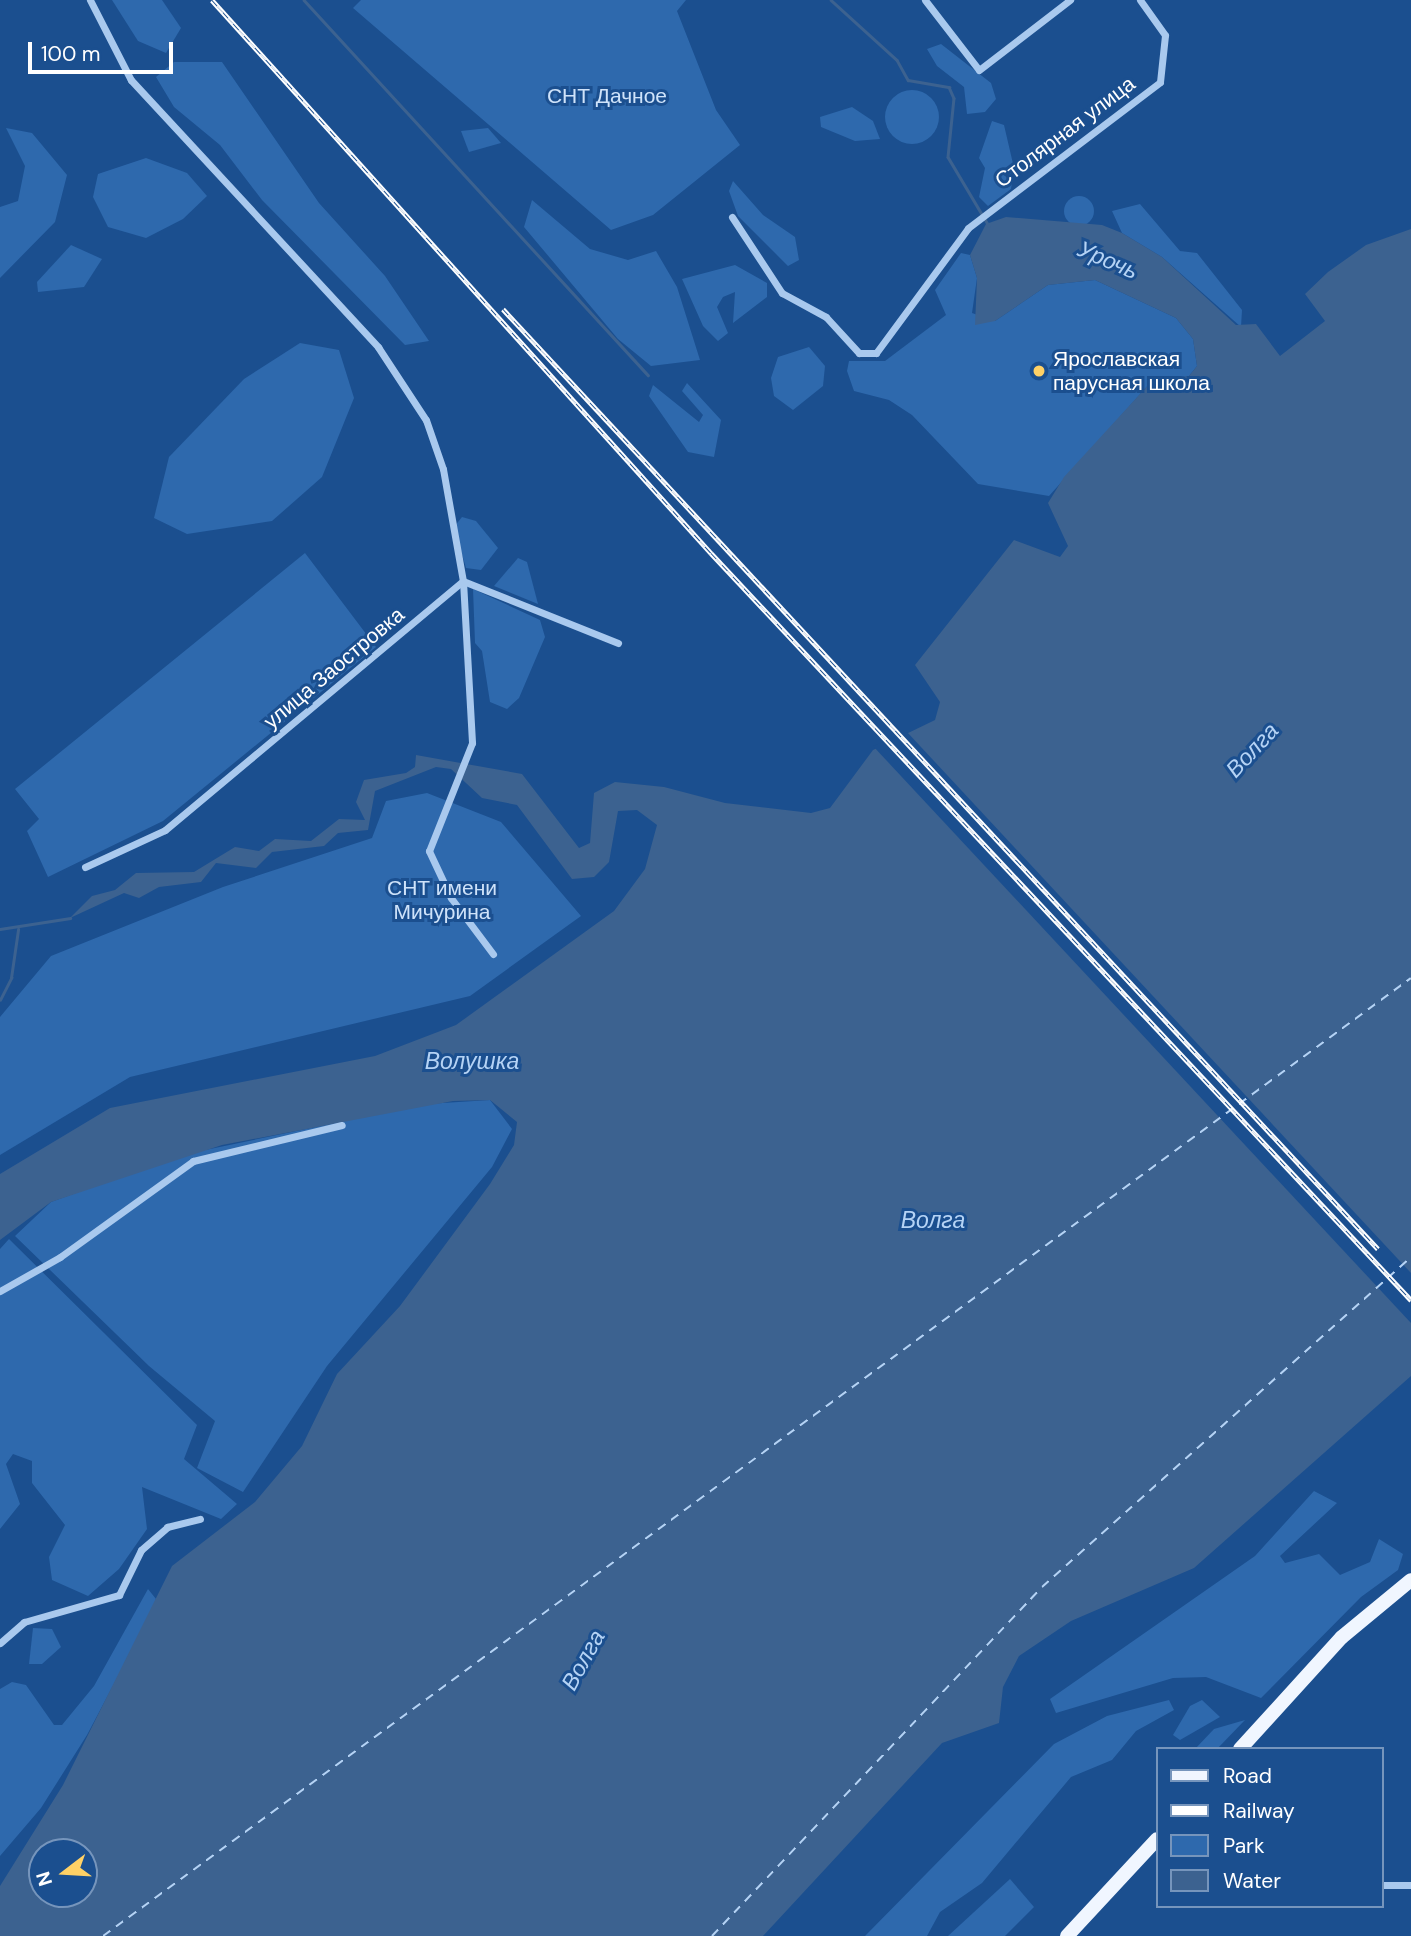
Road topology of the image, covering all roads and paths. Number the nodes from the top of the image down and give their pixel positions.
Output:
1 (90, 0) edge
2 (925, 0) edge
3 (1070, 0) edge
4 (1140, 0) edge
5 (732, 217) dead end
6 (463, 581) junction
7 (618, 643) dead end
8 (85, 867) dead end
9 (493, 954) dead end
10 (342, 1125) dead end
11 (0, 1291) edge
12 (200, 1519) dead end
13 (1411, 1580) edge
14 (1411, 1589) edge
15 (1377, 1604) junction
16 (0, 1643) edge
17 (1242, 1747) edge
18 (1156, 1840) edge
19 (1383, 1885) edge
20 (1411, 1885) edge
21 (1067, 1936) edge

1 - 6 street
2 - 3 street
4 - 5 street, Столярная улица
6 - 7 street
6 - 8 street, улица Заостровка
6 - 9 street
10 - 11 street
12 - 16 street
13 - 15 main road
14 - 15 main road
15 - 17 main road
18 - 21 main road
19 - 20 street

